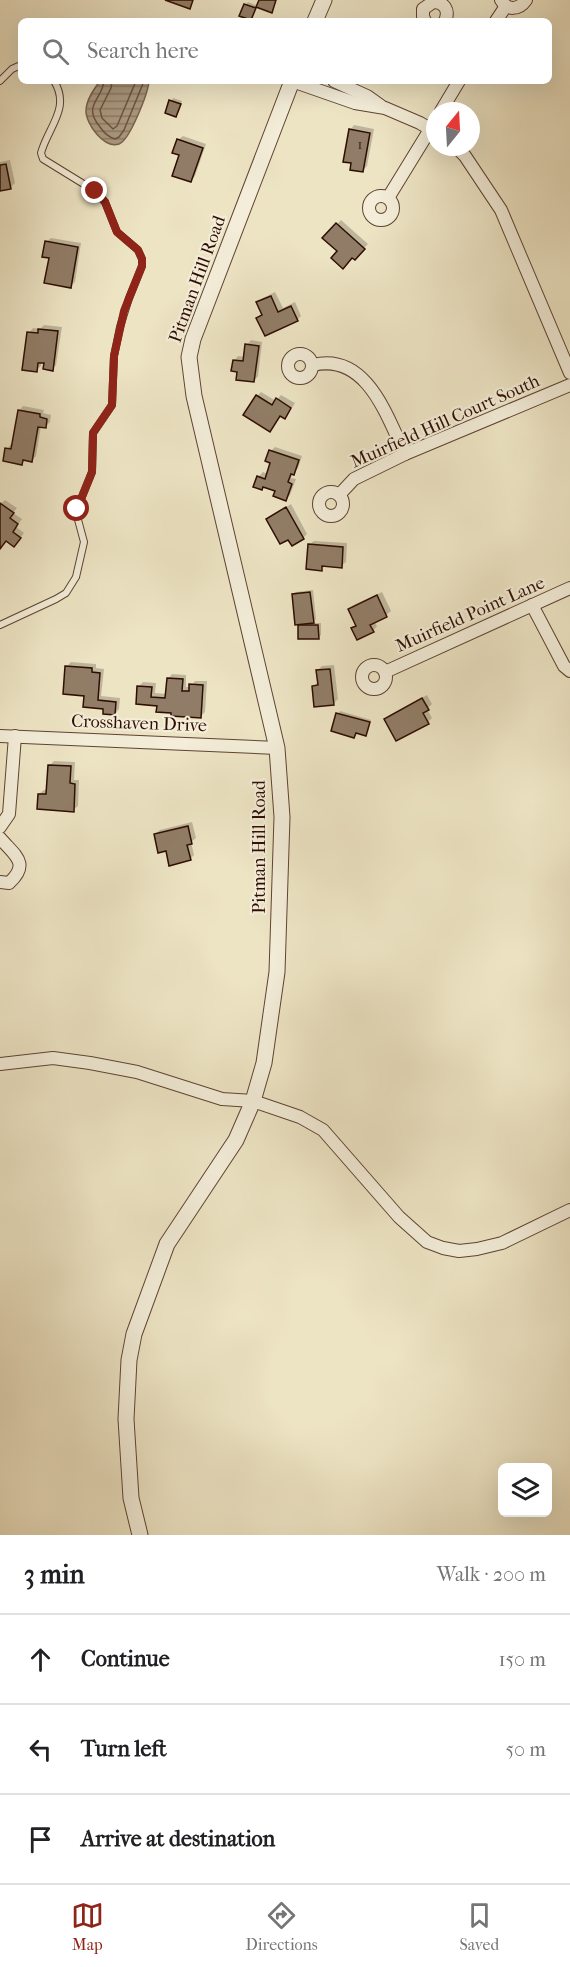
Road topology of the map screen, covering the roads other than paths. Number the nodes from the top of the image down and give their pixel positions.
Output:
1 (324, 0) edge
2 (526, 0) edge
3 (503, 3) edge
4 (316, 18) edge
5 (424, 18) edge
6 (446, 18) edge
7 (497, 18) edge
8 (18, 66) edge
9 (0, 81) edge
10 (56, 84) edge
11 (291, 84) edge
12 (301, 84) edge
13 (341, 84) edge
14 (457, 84) edge
15 (446, 102) edge
16 (385, 108) junction
17 (426, 125) edge
18 (426, 140) edge
19 (464, 156) edge
20 (388, 198) dead end
21 (313, 365) dead end
22 (570, 373) edge
23 (570, 385) edge
24 (405, 454) junction
25 (339, 495) dead end
26 (570, 588) edge
27 (532, 605) junction
28 (0, 625) edge
29 (570, 671) edge
30 (385, 672) dead end
31 (0, 736) edge
32 (15, 736) junction
33 (277, 748) junction
34 (0, 828) edge
35 (0, 838) edge
36 (0, 882) edge
37 (0, 1064) edge
38 (254, 1101) junction
39 (570, 1210) edge
40 (140, 1535) edge

1 - 4 street
2 - 3 street
3 - 7 street
5 - 6 street
8 - 9 lane
10 - 28 lane
11 - 33 street, Pitman Hill Road
12 - 16 street
13 - 16 street
14 - 15 street
16 - 17 street
18 - 20 street
19 - 22 street
21 - 24 street
23 - 24 street, Muirfield Hill Court South
24 - 25 street, Muirfield Hill Court South
26 - 27 street, Muirfield Point Lane
27 - 29 street
27 - 30 street, Muirfield Point Lane
31 - 32 street, Crosshaven Drive
32 - 33 street, Crosshaven Drive
32 - 34 street
33 - 38 street, Pitman Hill Road
35 - 36 street
37 - 38 street
38 - 39 street
38 - 40 street, Pitman Hill Road

